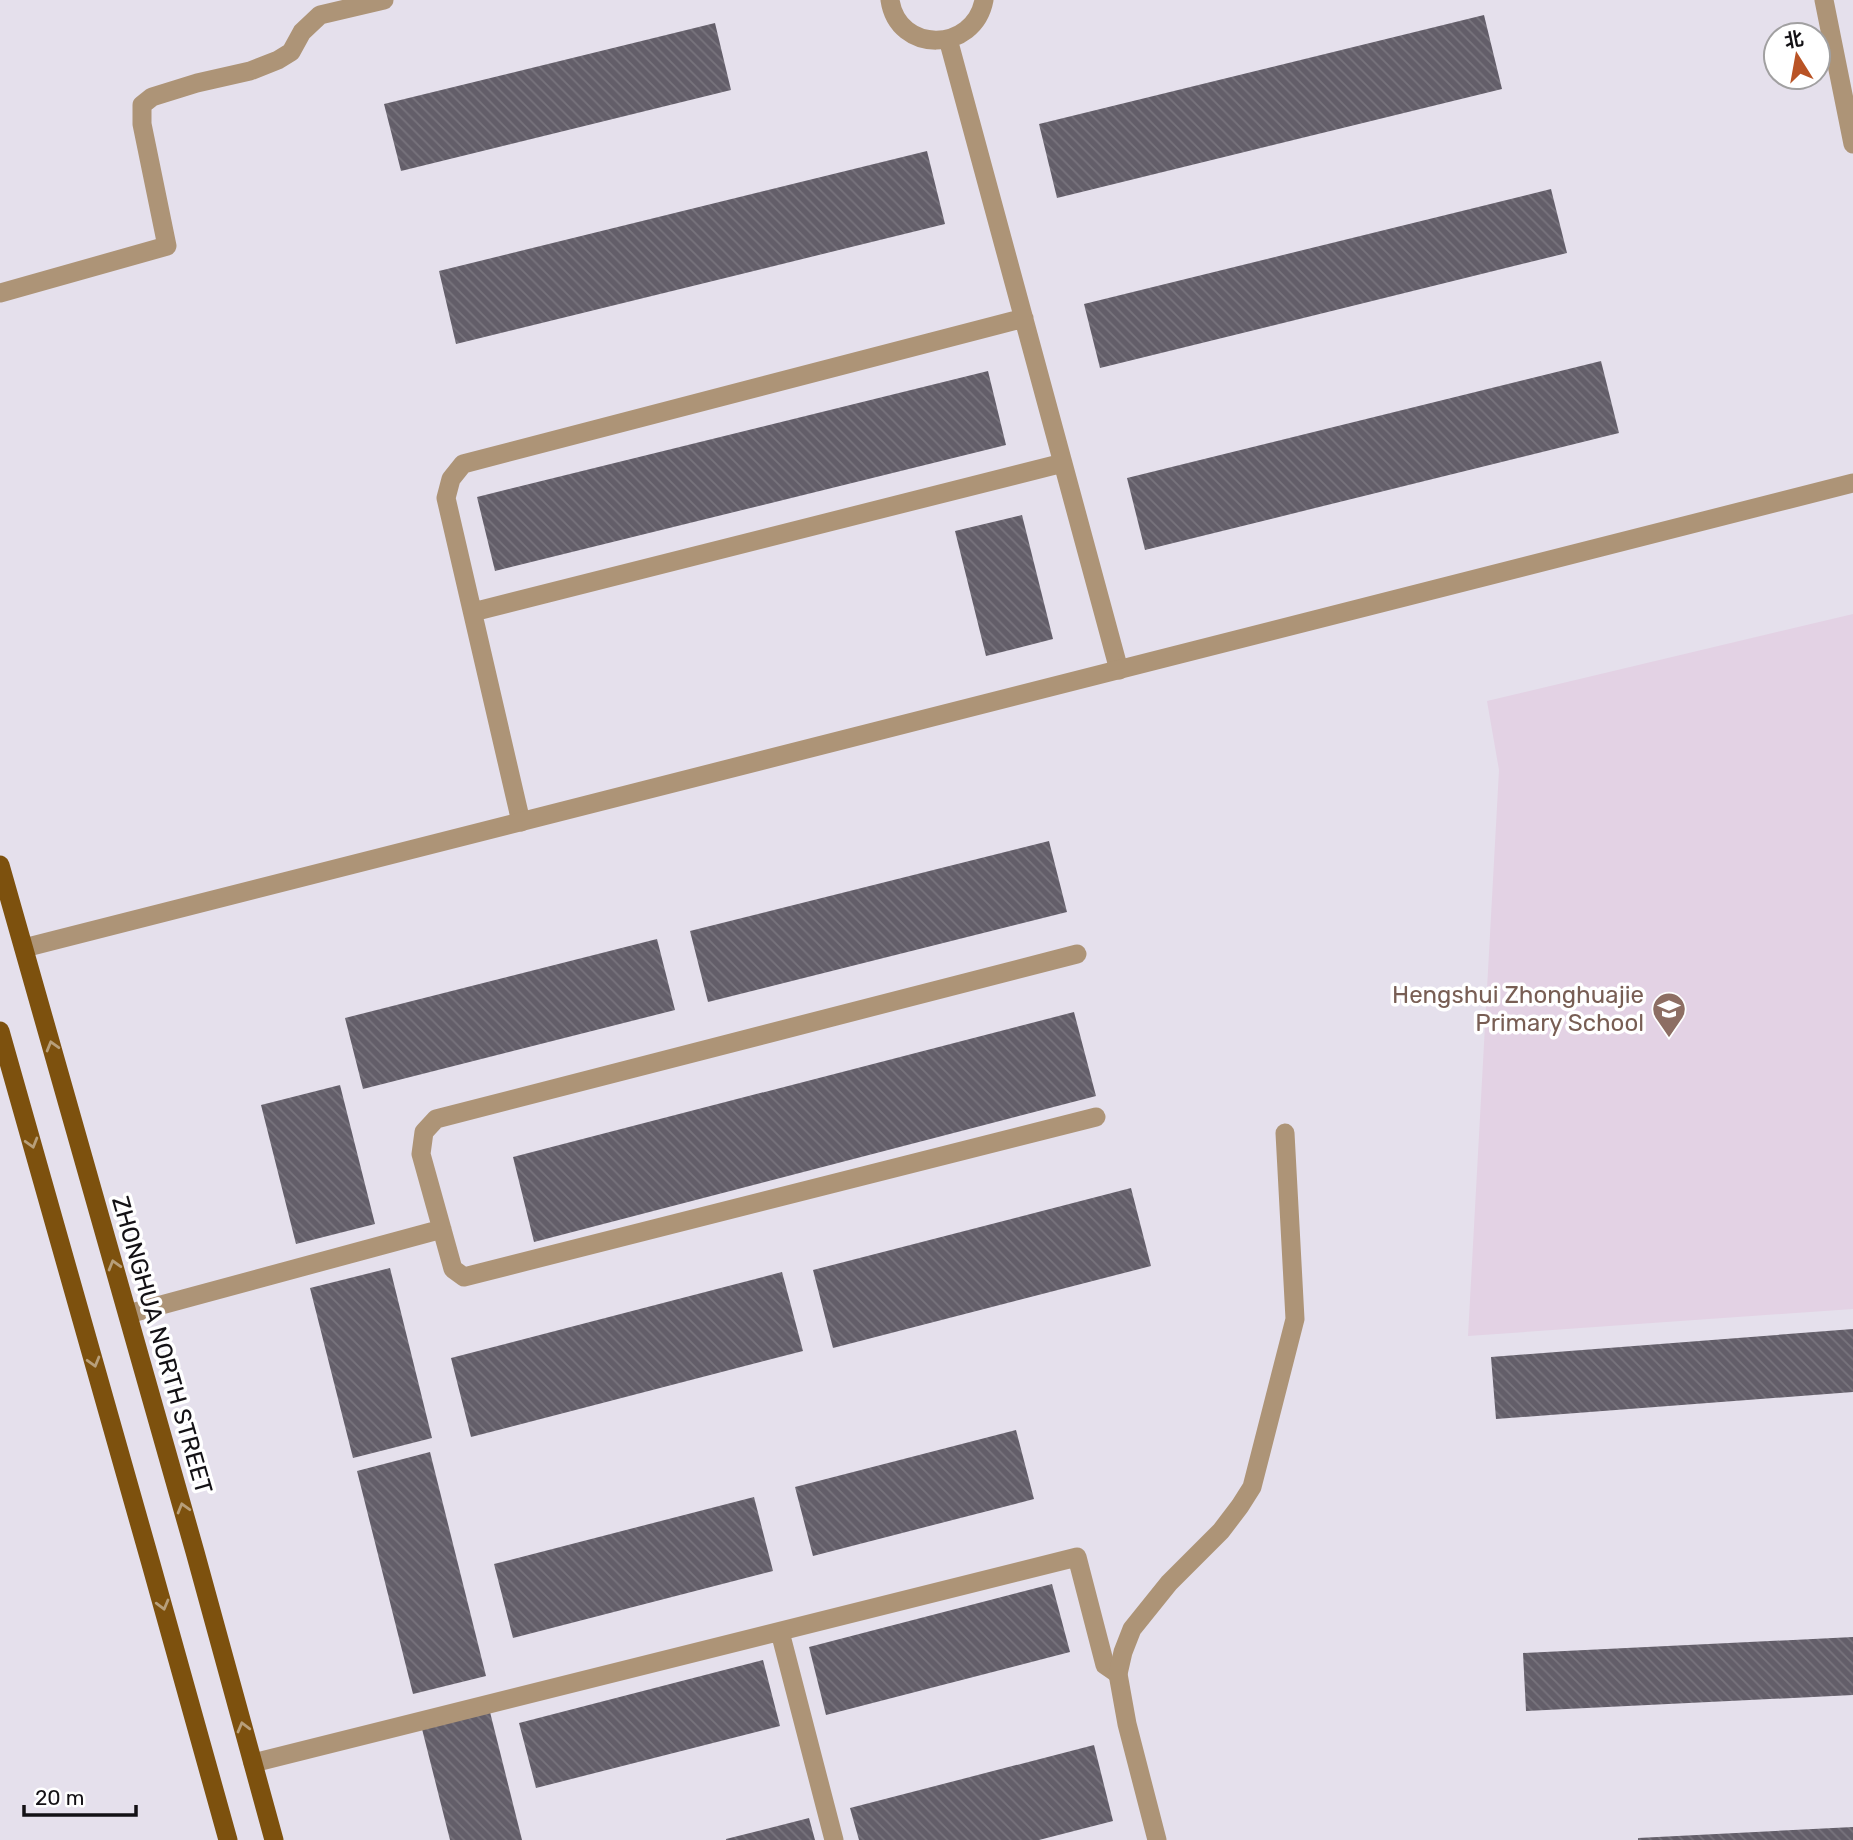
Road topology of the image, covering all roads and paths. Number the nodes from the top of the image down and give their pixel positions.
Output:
1 (384, 0) edge
2 (890, 0) edge
3 (984, 0) edge
4 (1824, 0) edge
5 (948, 39) junction
6 (1853, 144) edge
7 (0, 293) edge
8 (1024, 318) junction
9 (1063, 463) junction
10 (1853, 483) edge
11 (473, 612) junction
12 (1119, 670) junction
13 (522, 822) junction
14 (0, 865) edge
15 (24, 948) junction
16 (1077, 954) dead end
17 (0, 1031) edge
18 (1096, 1117) dead end
19 (1285, 1133) dead end
20 (442, 1229) junction
21 (128, 1314) junction
22 (780, 1632) junction
23 (1118, 1674) junction
24 (253, 1763) junction
25 (228, 1840) edge
26 (274, 1840) edge
27 (834, 1840) edge
28 (1157, 1840) edge

1 - 7 street
2 - 5 street
3 - 5 street
4 - 6 street
5 - 8 street
8 - 9 street
8 - 11 street
9 - 11 street
9 - 12 street
10 - 12 street
11 - 13 street
12 - 13 street
13 - 15 street
14 - 15 main road, ZHONGHUA NORTH STREET
21 -> 15 main road, ZHONGHUA NORTH STREET
16 - 20 street
17 -> 25 main road
18 - 20 street
19 - 23 street
20 - 21 street
24 -> 21 main road, ZHONGHUA NORTH STREET
22 - 23 street
22 - 24 street
22 - 27 street
23 - 28 street
24 - 26 main road, ZHONGHUA NORTH STREET

